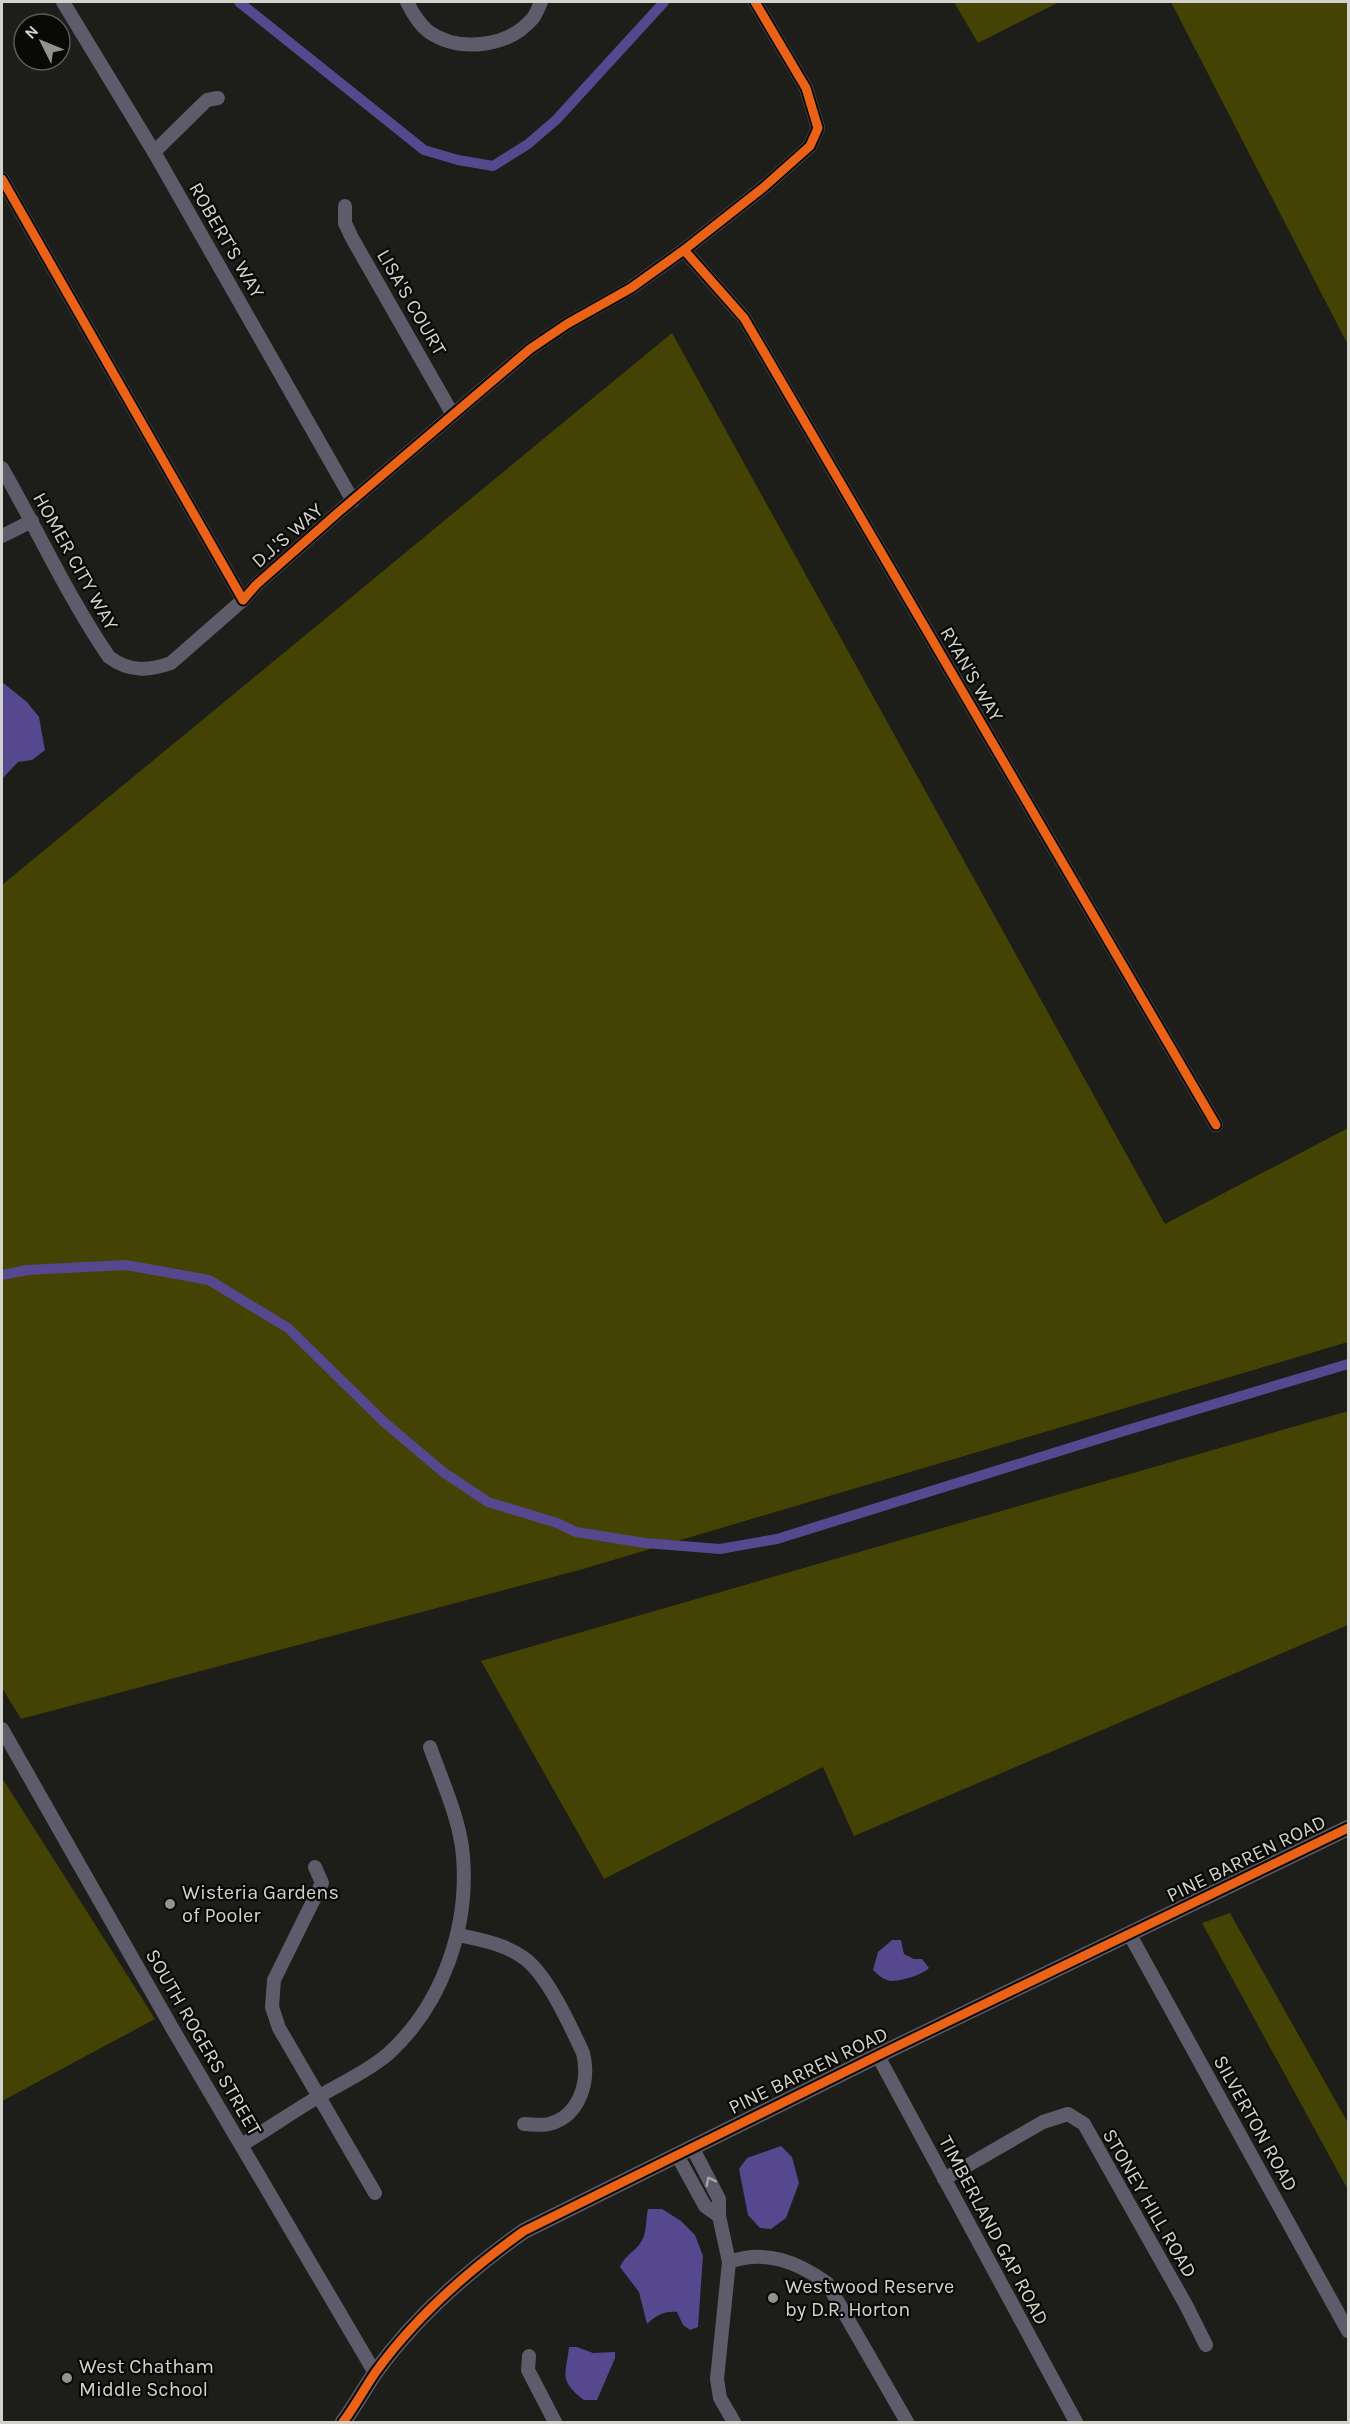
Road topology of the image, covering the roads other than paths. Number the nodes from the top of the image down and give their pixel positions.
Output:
1 (63, 2) edge
2 (407, 2) edge
3 (541, 2) edge
4 (755, 2) edge
5 (218, 98) dead end
6 (154, 152) junction
7 (2, 179) edge
8 (345, 206) dead end
9 (684, 250) junction
10 (453, 415) junction
11 (2, 468) edge
12 (353, 501) junction
13 (32, 521) junction
14 (2, 536) edge
15 (243, 600) junction
16 (1216, 1125) dead end
17 (2, 1729) edge
18 (430, 1747) dead end
19 (1348, 1828) edge
20 (315, 1867) dead end
21 (458, 1935) junction
22 (1130, 1935) junction
23 (878, 2056) junction
24 (320, 2096) junction
25 (524, 2124) dead end
26 (241, 2145) junction
27 (692, 2147) junction
28 (677, 2155) junction
29 (944, 2179) junction
30 (375, 2193) dead end
31 (719, 2217) junction
32 (729, 2262) junction
33 (1348, 2331) edge
34 (1206, 2345) dead end
35 (529, 2356) dead end
36 (375, 2373) junction
37 (343, 2422) edge
38 (555, 2422) edge
39 (734, 2422) edge
40 (907, 2422) edge
41 (1076, 2422) edge

1 - 6 street, ROBERT'S WAY
2 - 3 street
4 - 9 street, D.J.'S WAY
5 - 6 street
6 - 12 street, ROBERT'S WAY
7 - 15 street, D.J.'S WAY
8 - 10 street, LISA'S COURT
9 - 10 street, D.J.'S WAY
9 - 16 street, RYAN'S WAY
10 - 12 street, D.J.'S WAY
11 - 13 street, HOMER CITY WAY
12 - 15 street, D.J.'S WAY
13 - 14 street
13 - 15 street, HOMER CITY WAY
17 - 26 street, SOUTH ROGERS STREET
18 - 21 street
19 - 22 main road, PINE BARREN ROAD
20 - 24 street
21 - 24 street
21 - 25 street
22 - 23 main road, PINE BARREN ROAD
22 - 33 street, SILVERTON ROAD
23 - 27 main road, PINE BARREN ROAD
23 - 29 street, TIMBERLAND GAP ROAD
24 - 26 street
24 - 30 street
26 - 36 street, SOUTH ROGERS STREET
27 - 28 main road, PINE BARREN ROAD
31 -> 27 street
28 - 31 street
28 - 36 main road, PINE BARREN ROAD
29 - 34 street, STONEY HILL ROAD
29 - 41 street, TIMBERLAND GAP ROAD
31 - 32 street
32 - 39 street
32 - 40 street
35 - 38 street
36 - 37 main road, PINE BARREN ROAD

